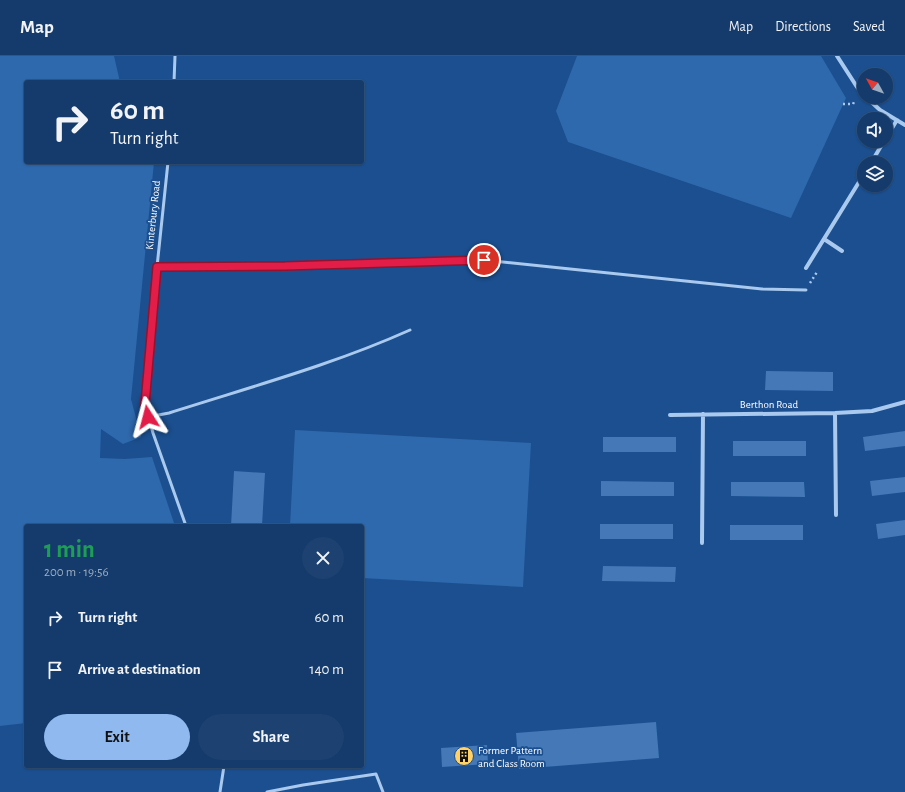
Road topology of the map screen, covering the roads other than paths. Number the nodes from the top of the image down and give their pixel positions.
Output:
1 (175, 56) edge
2 (837, 56) edge
3 (174, 80) edge
4 (857, 88) edge
5 (874, 104) edge
6 (897, 120) junction
7 (905, 125) edge
8 (893, 127) edge
9 (168, 164) edge
10 (857, 185) edge
11 (824, 239) junction
12 (842, 252) dead end
13 (157, 267) junction
14 (806, 268) dead end
15 (806, 290) dead end
16 (410, 330) dead end
17 (905, 402) edge
18 (835, 413) junction
19 (703, 414) junction
20 (670, 415) dead end
21 (148, 417) junction
22 (836, 515) dead end
23 (185, 524) edge
24 (702, 543) dead end
25 (224, 768) edge
26 (220, 792) edge
27 (267, 792) edge
28 (383, 792) edge

1 - 3 lane
2 - 4 street
5 - 6 street
6 - 7 street
6 - 8 street
9 - 13 lane, Kinterbury Road
10 - 11 street
11 - 12 street
11 - 14 street
13 - 15 lane
13 - 21 lane, Kinterbury Road
16 - 21 lane
17 - 18 street, Berthon Road
18 - 19 street, Berthon Road
18 - 22 street
19 - 20 street, Berthon Road
19 - 24 street
21 - 23 lane, Kinterbury Road
25 - 26 lane
27 - 28 lane

